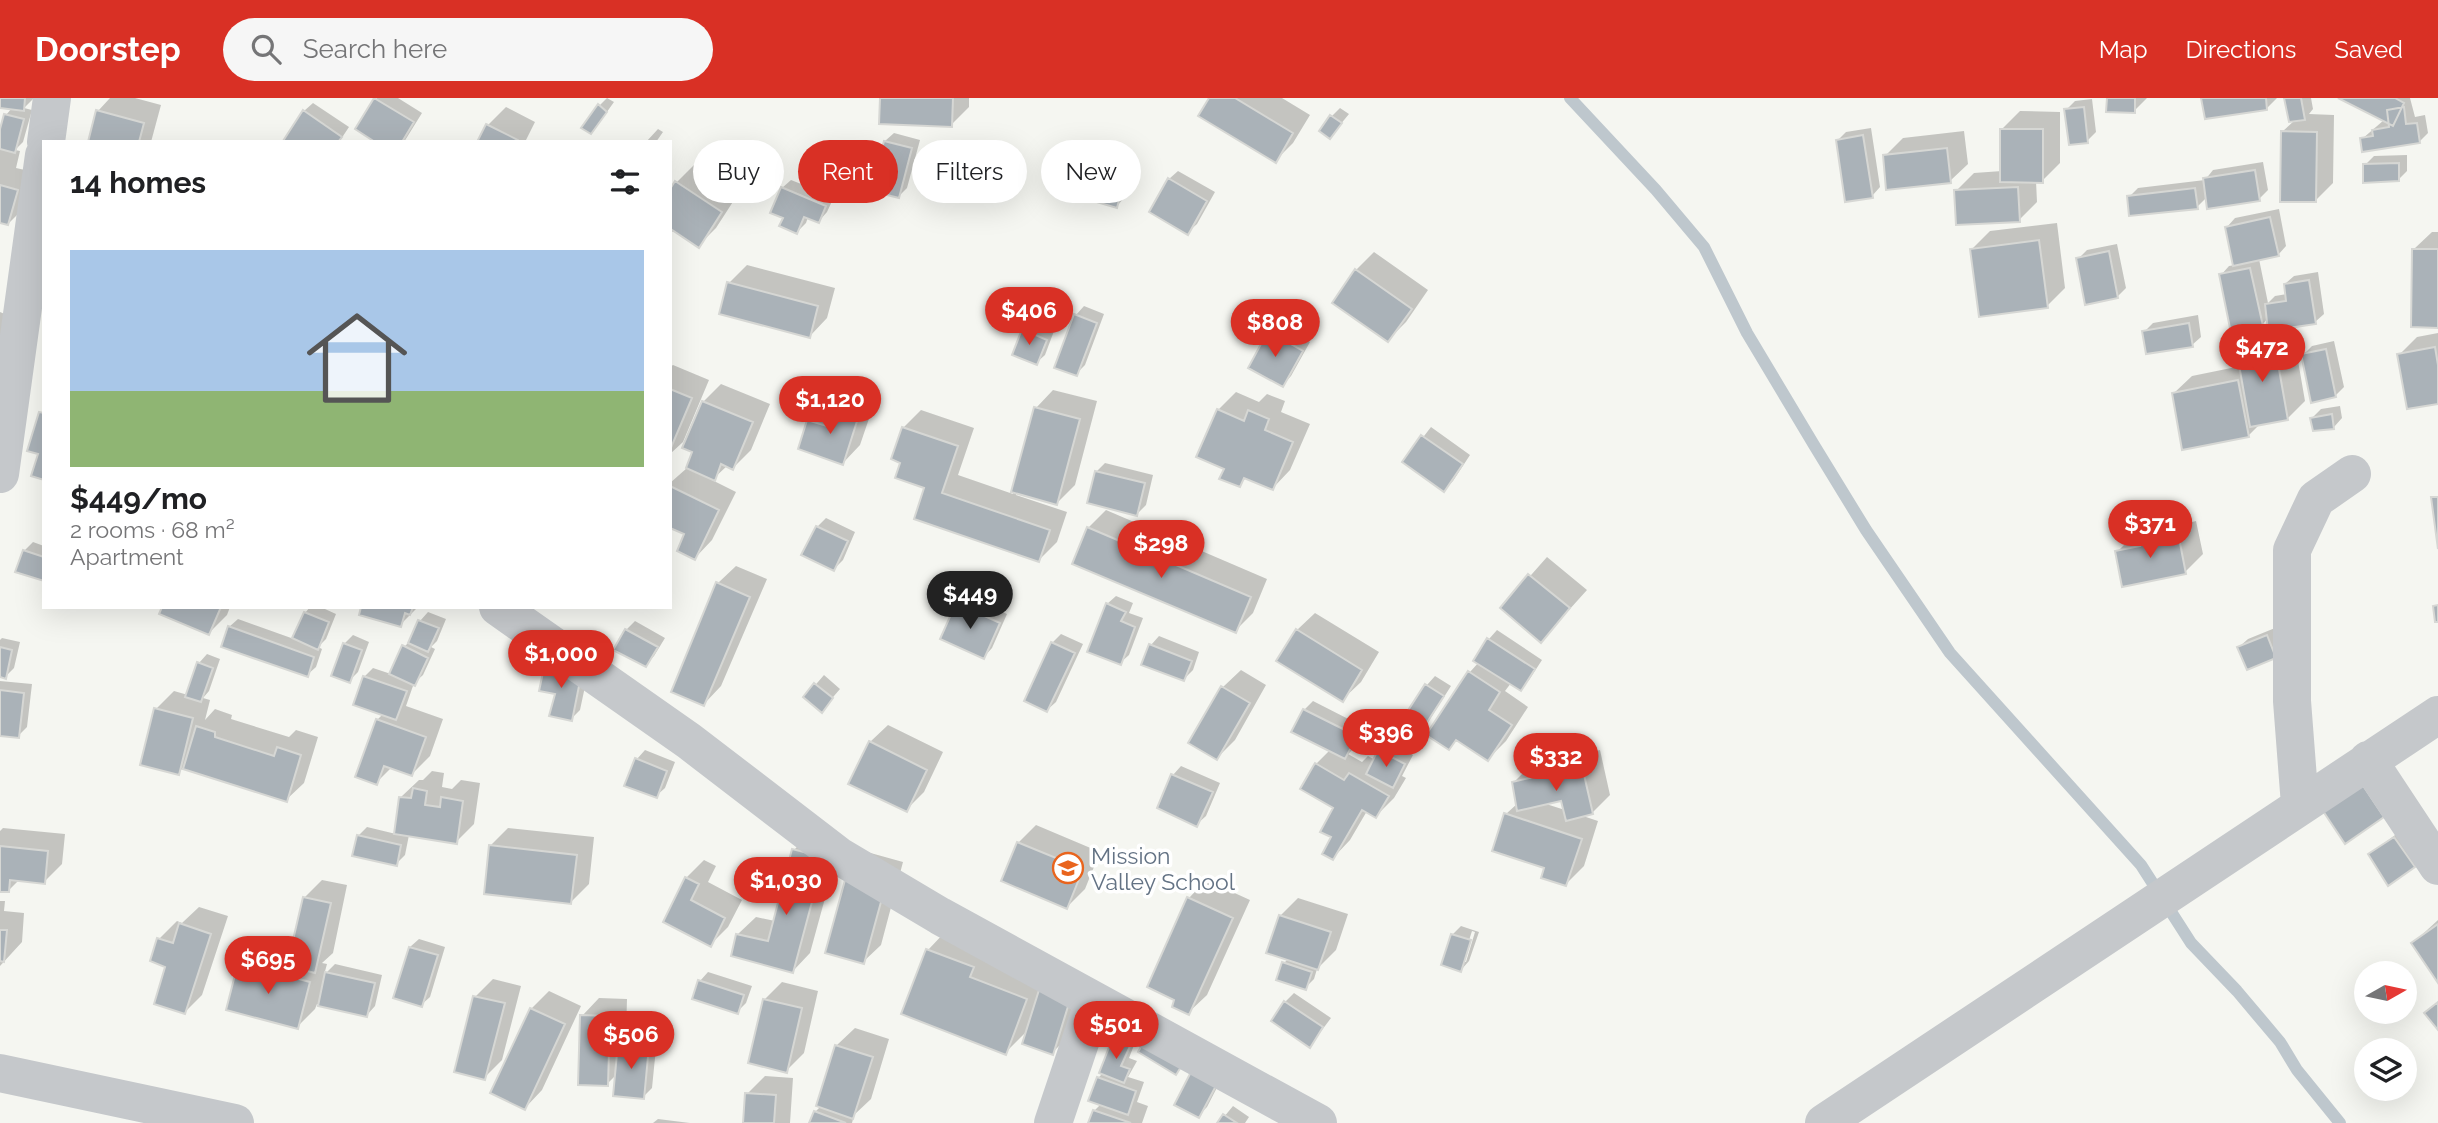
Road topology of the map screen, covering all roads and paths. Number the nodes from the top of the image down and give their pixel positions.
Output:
1 (51, 98) edge
2 (46, 140) edge
3 (42, 166) edge
4 (24, 264) edge
5 (0, 474) edge
6 (2352, 474) dead end
7 (501, 609) edge
8 (2438, 715) edge
9 (2368, 760) junction
10 (2300, 805) junction
11 (2438, 866) edge
12 (1094, 1001) junction
13 (0, 1073) edge
14 (235, 1123) edge
15 (1053, 1123) edge
16 (1318, 1123) edge
17 (1824, 1123) edge

1 - 2 street
3 - 4 street
4 - 5 street
6 - 10 street
7 - 12 street
8 - 9 street
9 - 10 street
9 - 11 street
10 - 17 street
12 - 15 street
12 - 16 street
13 - 14 street

